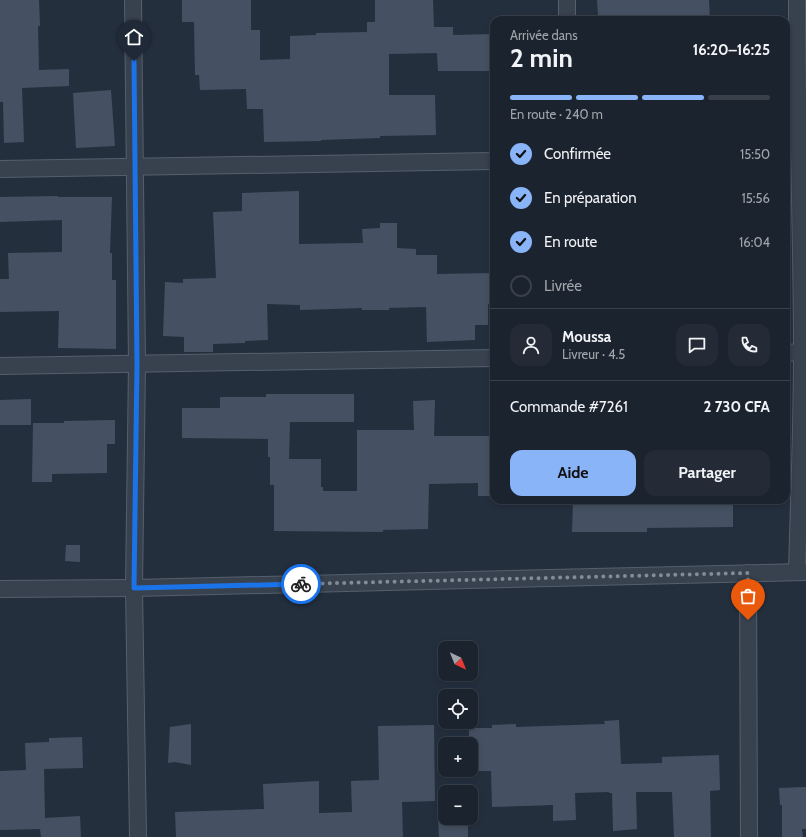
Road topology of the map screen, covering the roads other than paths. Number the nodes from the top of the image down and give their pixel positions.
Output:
1 (133, 0) edge
2 (566, 0) edge
3 (797, 0) edge
4 (567, 16) edge
5 (801, 84) edge
6 (793, 155) edge
7 (490, 161) edge
8 (135, 167) junction
9 (0, 169) edge
10 (804, 306) edge
11 (794, 352) edge
12 (490, 358) edge
13 (137, 364) junction
14 (0, 366) edge
15 (802, 572) edge
16 (748, 573) junction
17 (134, 588) junction
18 (0, 589) edge
19 (138, 837) edge
20 (749, 837) edge

1 - 8 street
2 - 4 street
3 - 5 street
5 - 6 street
6 - 10 street
7 - 8 street
8 - 9 street
8 - 13 street
10 - 11 street
11 - 15 street
12 - 13 street
13 - 14 street
13 - 17 street
15 - 16 street
16 - 17 street
16 - 20 street
17 - 18 street
17 - 19 street

